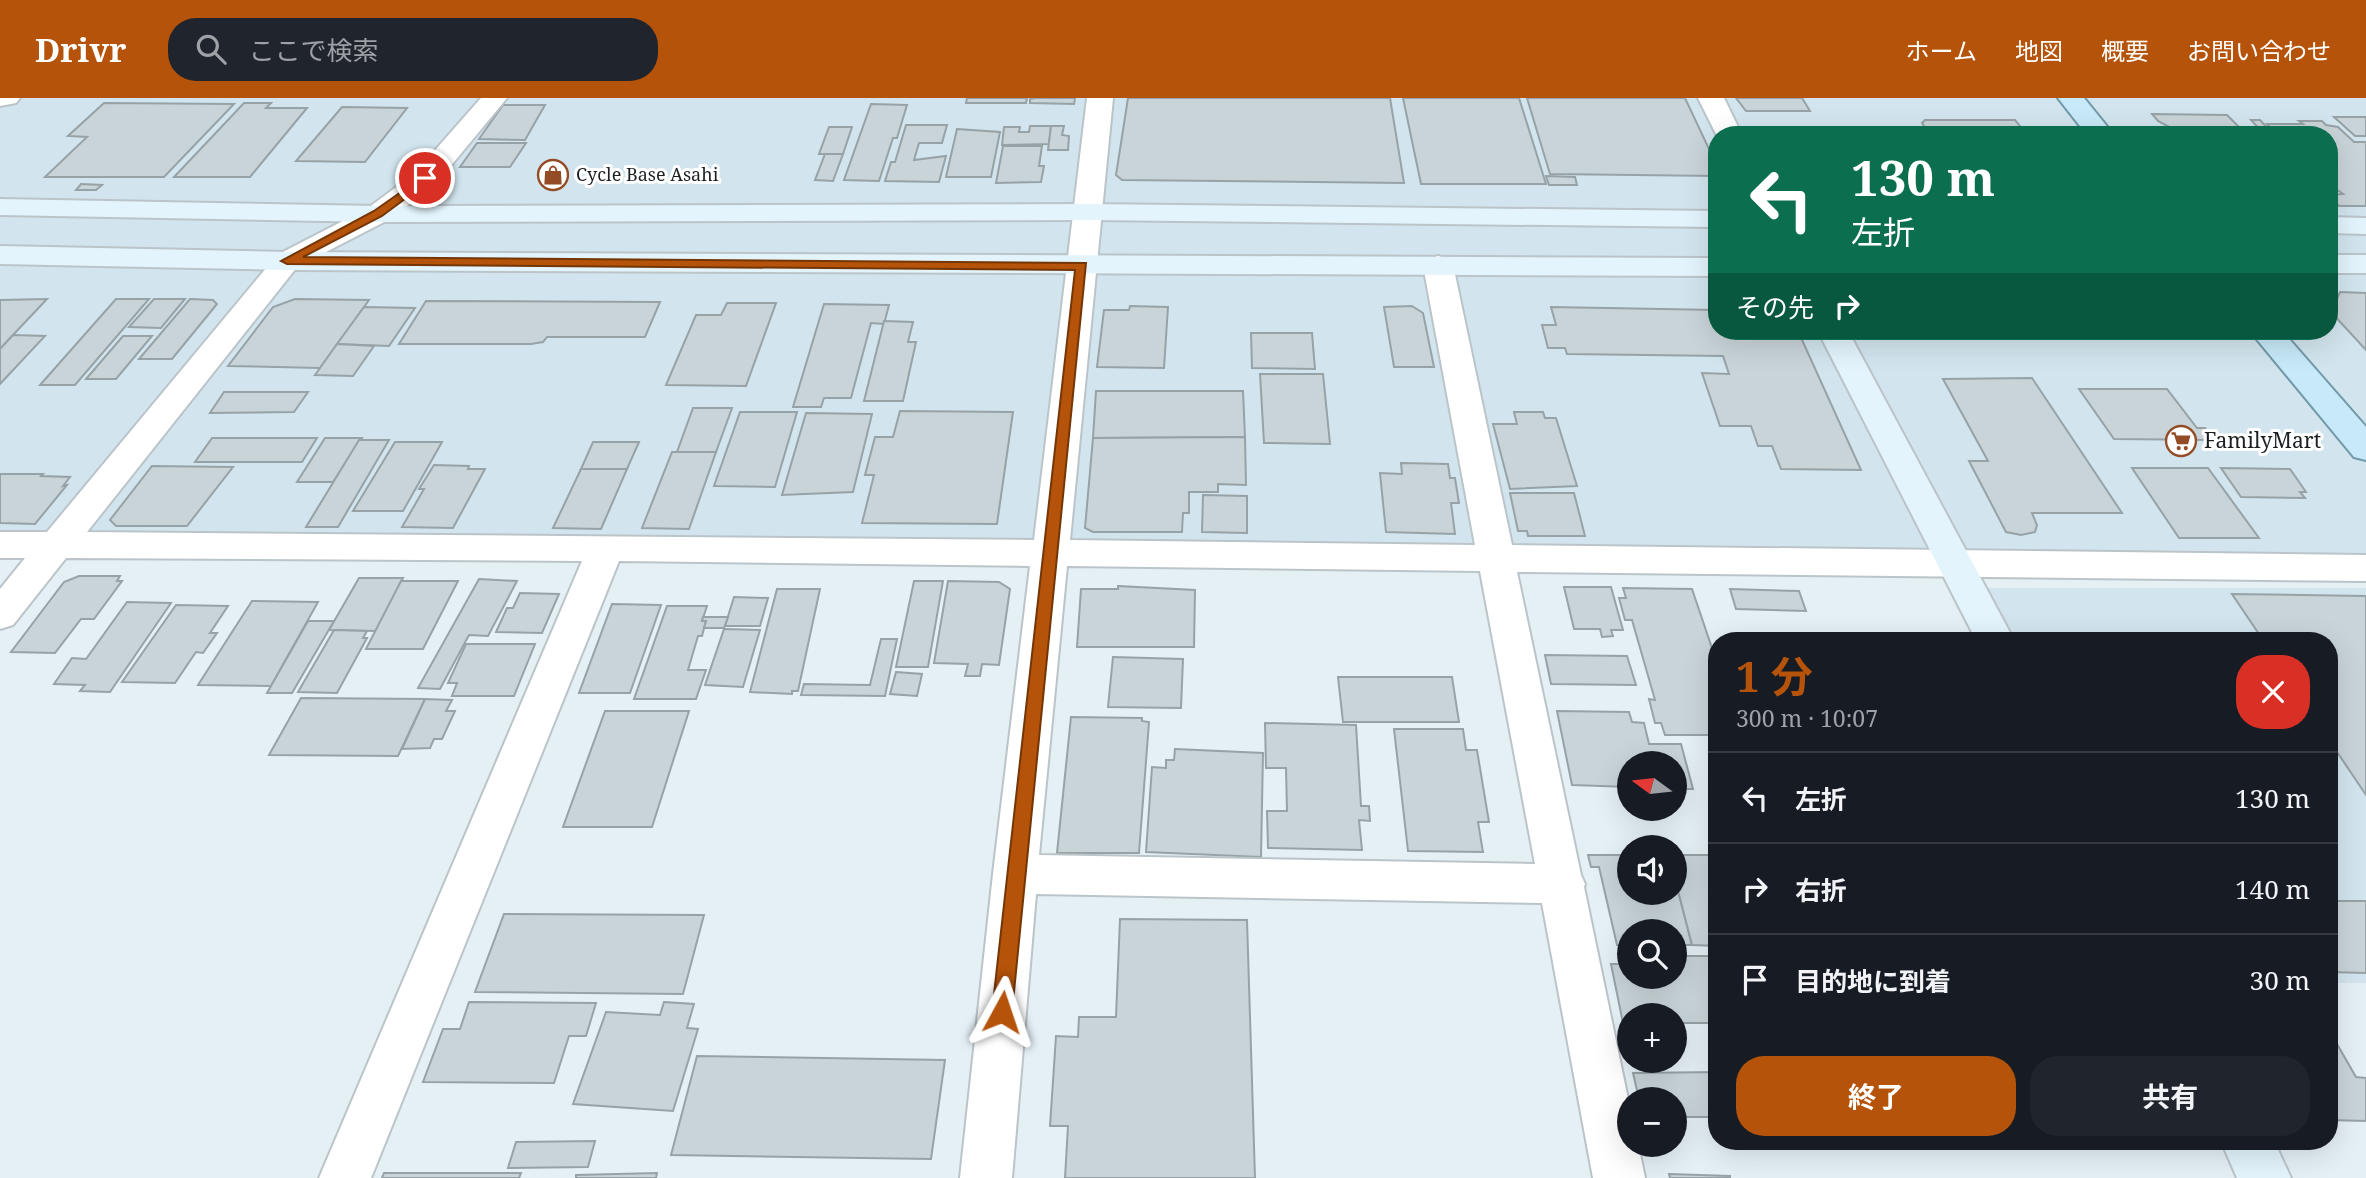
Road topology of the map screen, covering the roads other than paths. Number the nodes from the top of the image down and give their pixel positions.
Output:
1 (0, 98) edge
2 (7, 98) edge
3 (494, 98) edge
4 (1100, 98) edge
5 (1711, 98) edge
6 (2071, 98) edge
7 (1725, 126) edge
8 (2094, 126) edge
9 (0, 207) edge
10 (1087, 212) junction
11 (378, 214) junction
12 (1708, 219) edge
13 (2338, 225) edge
14 (2366, 226) edge
15 (0, 255) edge
16 (287, 261) junction
17 (2338, 264) edge
18 (2366, 264) edge
19 (1438, 265) junction
20 (1082, 266) junction
21 (1708, 267) edge
22 (1838, 340) edge
23 (2273, 340) edge
24 (2366, 449) edge
25 (0, 545) edge
26 (54, 545) junction
27 (606, 548) junction
28 (1051, 553) junction
29 (1496, 560) junction
30 (1957, 564) junction
31 (2366, 568) edge
32 (0, 615) edge
33 (1991, 632) edge
34 (1016, 874) junction
35 (1563, 884) junction
36 (2250, 1150) edge
37 (345, 1178) edge
38 (986, 1178) edge
39 (1619, 1178) edge
40 (2264, 1178) edge

1 - 2 street
3 - 11 street
4 - 10 street
5 - 7 street
6 - 8 main road
9 - 11 street
10 - 11 street
10 - 12 street
10 - 20 street
11 - 16 street
13 - 14 street
15 - 16 street
16 - 20 street
16 - 26 street
17 - 18 street
19 - 20 street
19 - 21 street
19 - 29 street
20 - 28 street
22 - 30 street
23 - 24 main road
25 - 26 street
26 - 27 street
26 - 32 street
27 - 28 street
27 - 37 street
28 - 29 street
28 - 34 street
29 - 30 street
29 - 35 street
30 - 31 street
30 - 33 street
34 - 35 street
34 - 38 street
35 - 39 street
36 - 40 street

